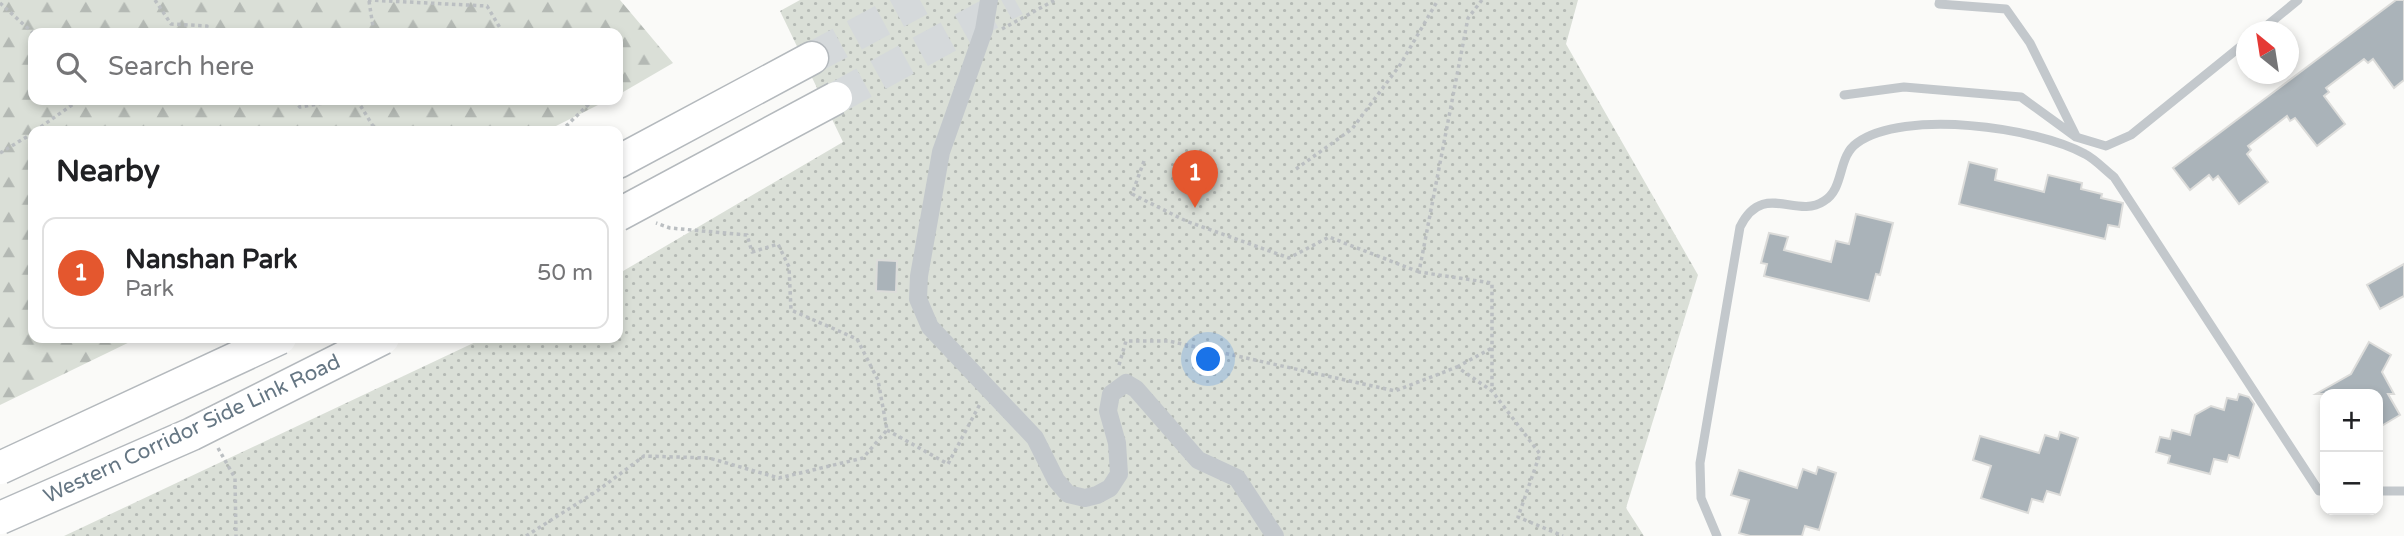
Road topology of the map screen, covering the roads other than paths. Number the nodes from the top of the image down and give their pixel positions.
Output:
1 (989, 0) edge
2 (1940, 0) edge
3 (2298, 0) edge
4 (2272, 21) edge
5 (2236, 50) edge
6 (812, 58) tunnel mouth
7 (1844, 95) dead end
8 (836, 98) tunnel mouth
9 (2077, 137) junction
10 (623, 159) edge
11 (631, 218) edge
12 (269, 343) edge
13 (373, 343) edge
14 (0, 468) edge
15 (2320, 491) edge
16 (2383, 491) edge
17 (2404, 491) edge
18 (0, 518) edge
19 (1275, 536) edge
20 (1717, 536) edge

1 - 19 street
2 - 9 lane
3 - 4 lane
5 - 9 lane
6 - 10 highway
7 - 9 lane
8 - 11 highway, bridge
12 - 14 highway, bridge
13 - 18 highway, Western Corridor Side Link Road, bridge
15 - 20 lane
16 - 17 lane

